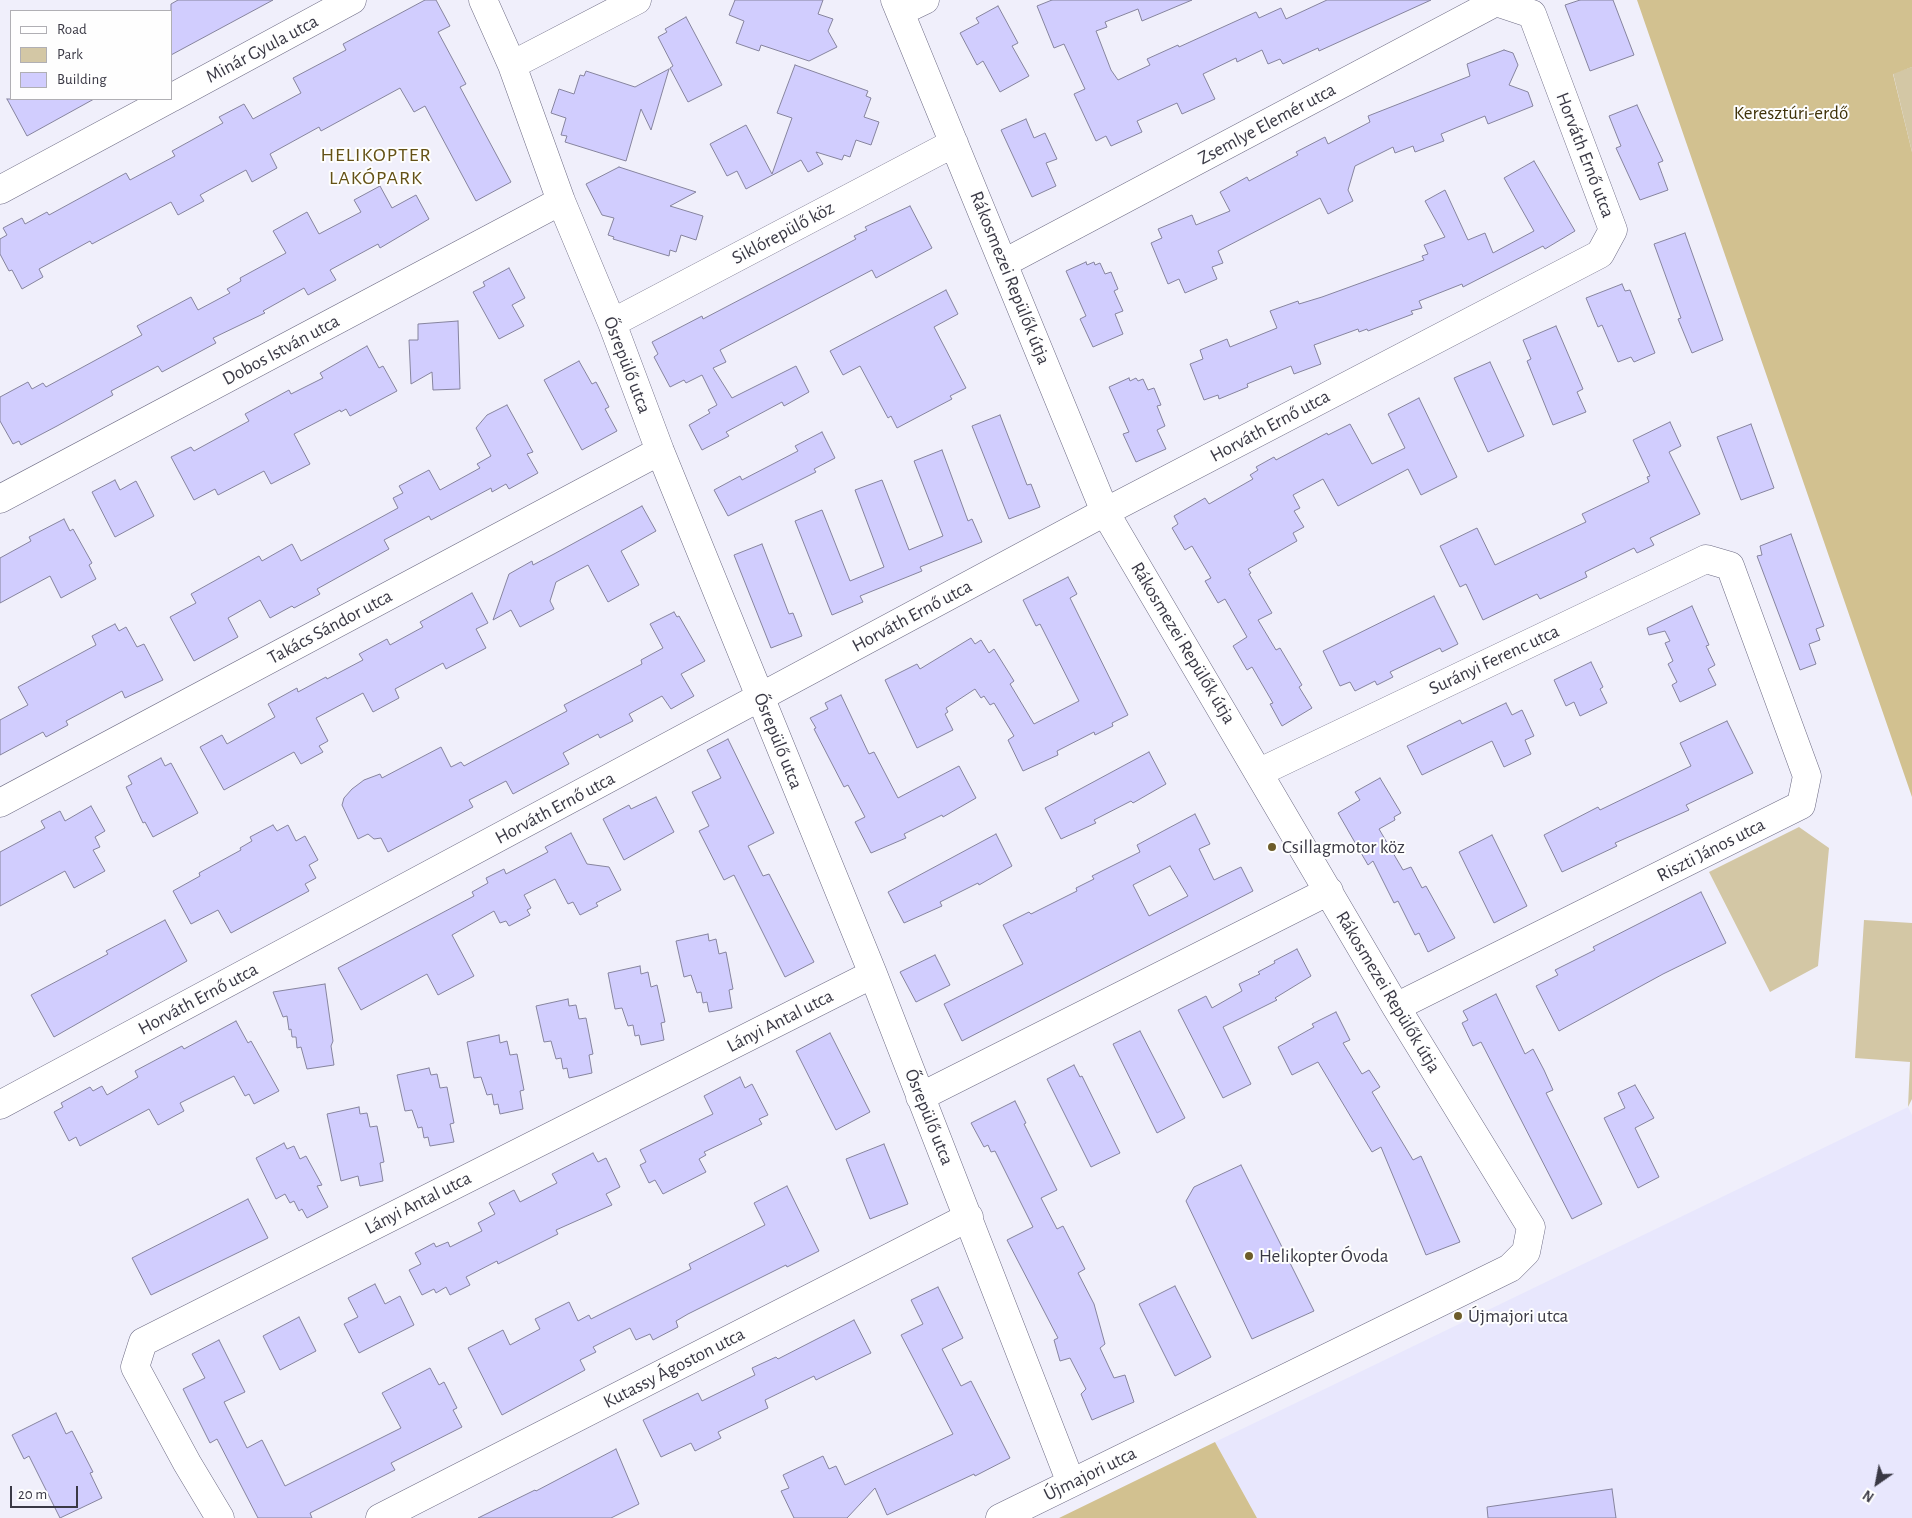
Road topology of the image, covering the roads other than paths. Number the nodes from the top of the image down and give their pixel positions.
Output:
1 (352, 0) edge
2 (483, 0) edge
3 (636, 0) edge
4 (925, 0) edge
5 (898, 6) edge
6 (1532, 14) joint
7 (512, 65) junction
8 (172, 97) edge
9 (166, 100) edge
10 (954, 144) junction
11 (0, 190) edge
12 (561, 201) junction
13 (1004, 263) junction
14 (612, 323) junction
15 (660, 451) junction
16 (0, 499) edge
17 (1105, 512) junction
18 (1730, 566) joint
19 (760, 698) junction
20 (1260, 772) junction
21 (0, 803) edge
22 (1329, 891) junction
23 (873, 974) junction
24 (1396, 1007) junction
25 (920, 1097) junction
26 (0, 1105) edge
27 (969, 1217) junction
28 (1526, 1252) joint
29 (1071, 1483) junction
30 (220, 1518) edge
31 (380, 1518) edge
32 (1000, 1518) edge

1 - 8 street, Minár Gyula utca
2 - 7 street, Ősrepülő utca
3 - 7 street
4 - 5 street
5 - 10 street, Rákosmezei Repülők útja
6 - 13 street, Zsemlye Elemér utca
6 - 17 street, Horváth Ernő utca
7 - 12 street, Ősrepülő utca
9 - 11 street, Minár Gyula utca
10 - 13 street, Rákosmezei Repülők útja
10 - 14 street, Siklórepülő köz
12 - 14 street, Ősrepülő utca
12 - 16 street, Dobos István utca
13 - 17 street, Rákosmezei Repülők útja
14 - 15 street, Ősrepülő utca
15 - 19 street, Ősrepülő utca
15 - 21 street, Takács Sándor utca
17 - 19 street, Horváth Ernő utca
17 - 20 street, Rákosmezei Repülők útja
18 - 20 street, Surányi Ferenc utca
18 - 24 street, Riszti János utca
19 - 23 street, Ősrepülő utca
19 - 26 street, Horváth Ernő utca
20 - 22 street, Rákosmezei Repülők útja
22 - 24 street, Rákosmezei Repülők útja
22 - 25 street
23 - 25 street, Ősrepülő utca
23 - 30 street, Lányi Antal utca
24 - 28 street, Rákosmezei Repülők útja
25 - 27 street, Ősrepülő utca
27 - 29 street, Ősrepülő utca
27 - 31 street, Kutassy Ágoston utca
28 - 29 street, Újmajori utca
29 - 32 street, Újmajori utca

